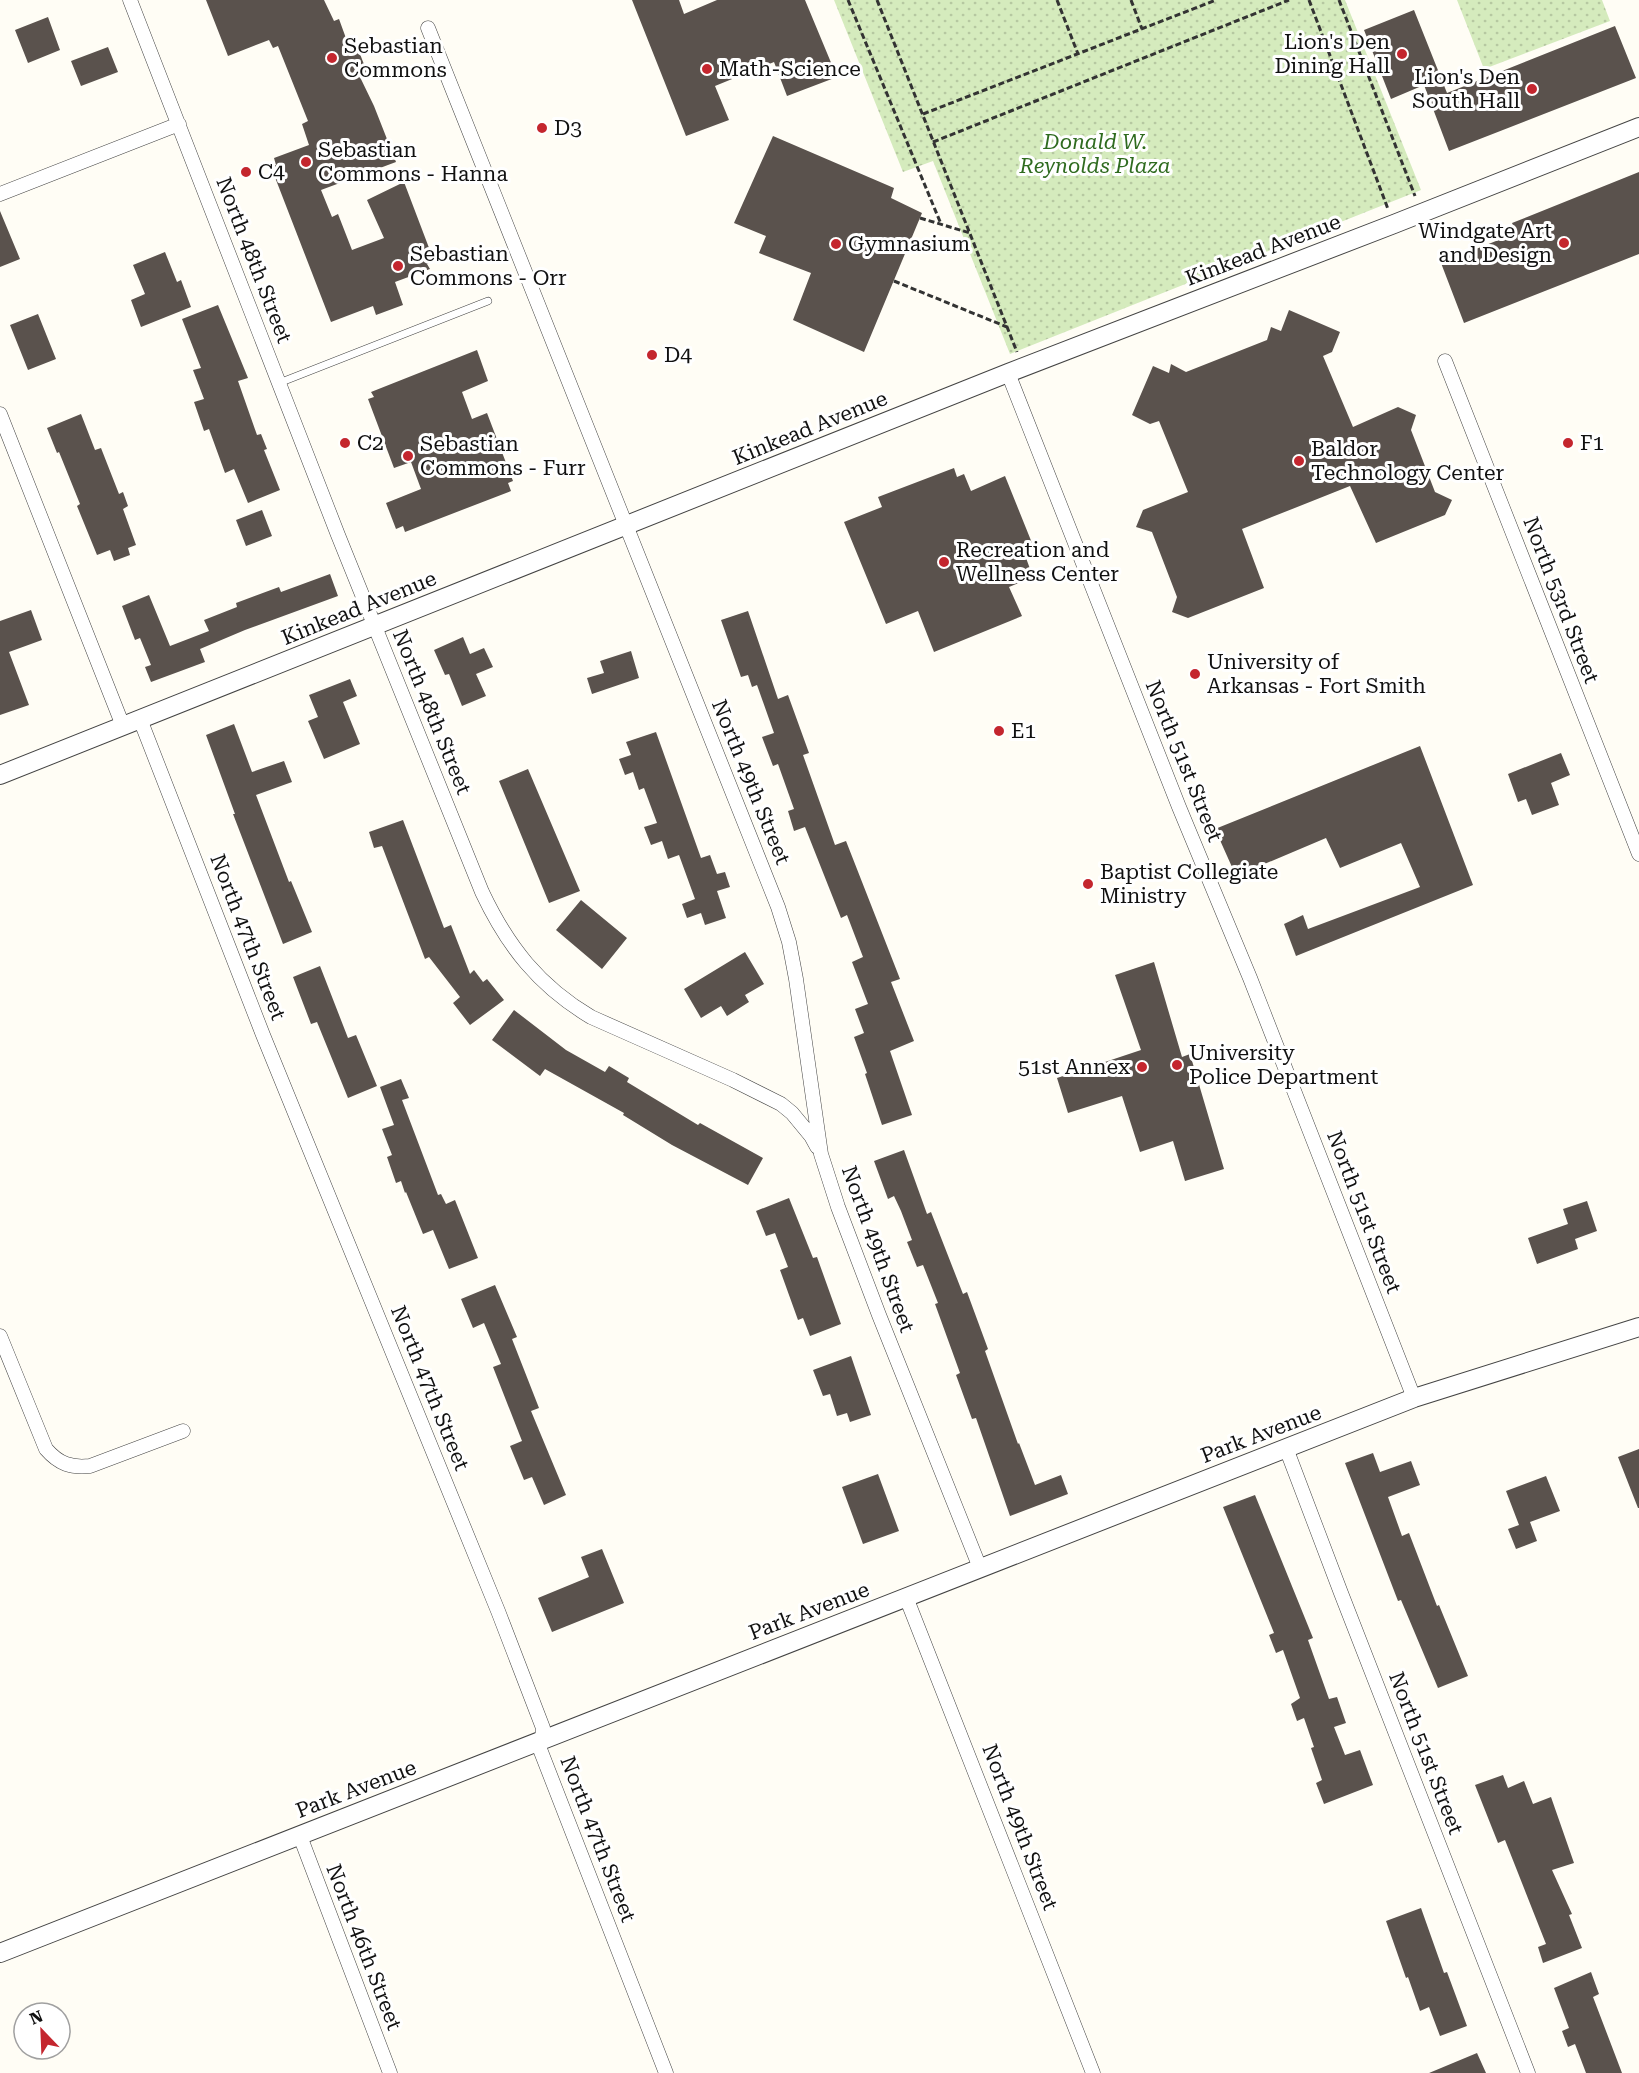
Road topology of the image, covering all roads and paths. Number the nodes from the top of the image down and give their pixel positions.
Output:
1 (130, 0) edge
2 (848, 0) edge
3 (877, 0) edge
4 (1057, 0) edge
5 (1131, 0) edge
6 (1216, 0) edge
7 (1289, 0) edge
8 (1309, 0) edge
9 (1339, 0) edge
10 (428, 28) dead end
11 (1142, 29) junction
12 (1078, 54) junction
13 (923, 114) junction
14 (178, 124) junction
15 (1639, 127) edge
16 (933, 142) junction
17 (0, 194) edge
18 (1415, 196) dead end
19 (920, 218) dead end
20 (1394, 224) junction
21 (941, 225) junction
22 (970, 233) junction
23 (894, 281) dead end
24 (488, 301) dead end
25 (1008, 327) junction
26 (1018, 354) dead end
27 (1446, 361) dead end
28 (1008, 372) junction
29 (279, 383) junction
30 (0, 414) edge
31 (625, 525) junction
32 (375, 626) junction
33 (131, 723) junction
34 (0, 775) edge
35 (1639, 854) edge
36 (821, 1154) junction
37 (1639, 1327) edge
38 (0, 1336) edge
39 (1414, 1398) junction
40 (183, 1431) dead end
41 (1286, 1448) junction
42 (980, 1568) junction
43 (906, 1597) junction
44 (542, 1740) junction
45 (300, 1836) junction
46 (0, 1953) edge
47 (390, 2073) edge
48 (666, 2073) edge
49 (1093, 2073) edge
50 (1528, 2073) edge

1 - 14 street, North 48th Street
2 - 21 path
3 - 13 path
4 - 12 path
5 - 11 path
6 - 11 path
7 - 16 path
8 - 20 path
9 - 18 path
10 - 31 street, North 49th Street
11 - 12 path
12 - 13 path
13 - 16 path
14 - 17 street
14 - 29 street, North 48th Street
15 - 20 street, Kinkead Avenue
16 - 22 path
19 - 21 path
20 - 28 street, Kinkead Avenue
21 - 22 path
22 - 25 path
23 - 25 path
24 - 29 lane
25 - 26 path
27 - 35 street, North 53rd Street
28 - 31 street, Kinkead Avenue
28 - 39 street, North 51st Street
29 - 32 street, North 48th Street
30 - 33 street, North 47th Street
31 - 32 street, Kinkead Avenue
31 - 36 street, North 49th Street
32 - 33 street, Kinkead Avenue
32 - 36 street, North 48th Street
33 - 34 street, Kinkead Avenue
33 - 44 street, North 47th Street
36 - 42 street, North 49th Street
37 - 39 street, Park Avenue
38 - 40 street
39 - 41 street, Park Avenue
41 - 42 street, Park Avenue
41 - 50 street, North 51st Street
42 - 43 street, Park Avenue
43 - 44 street, Park Avenue
43 - 49 street, North 49th Street
44 - 45 street, Park Avenue
44 - 48 street, North 47th Street
45 - 46 street, Park Avenue
45 - 47 street, North 46th Street

